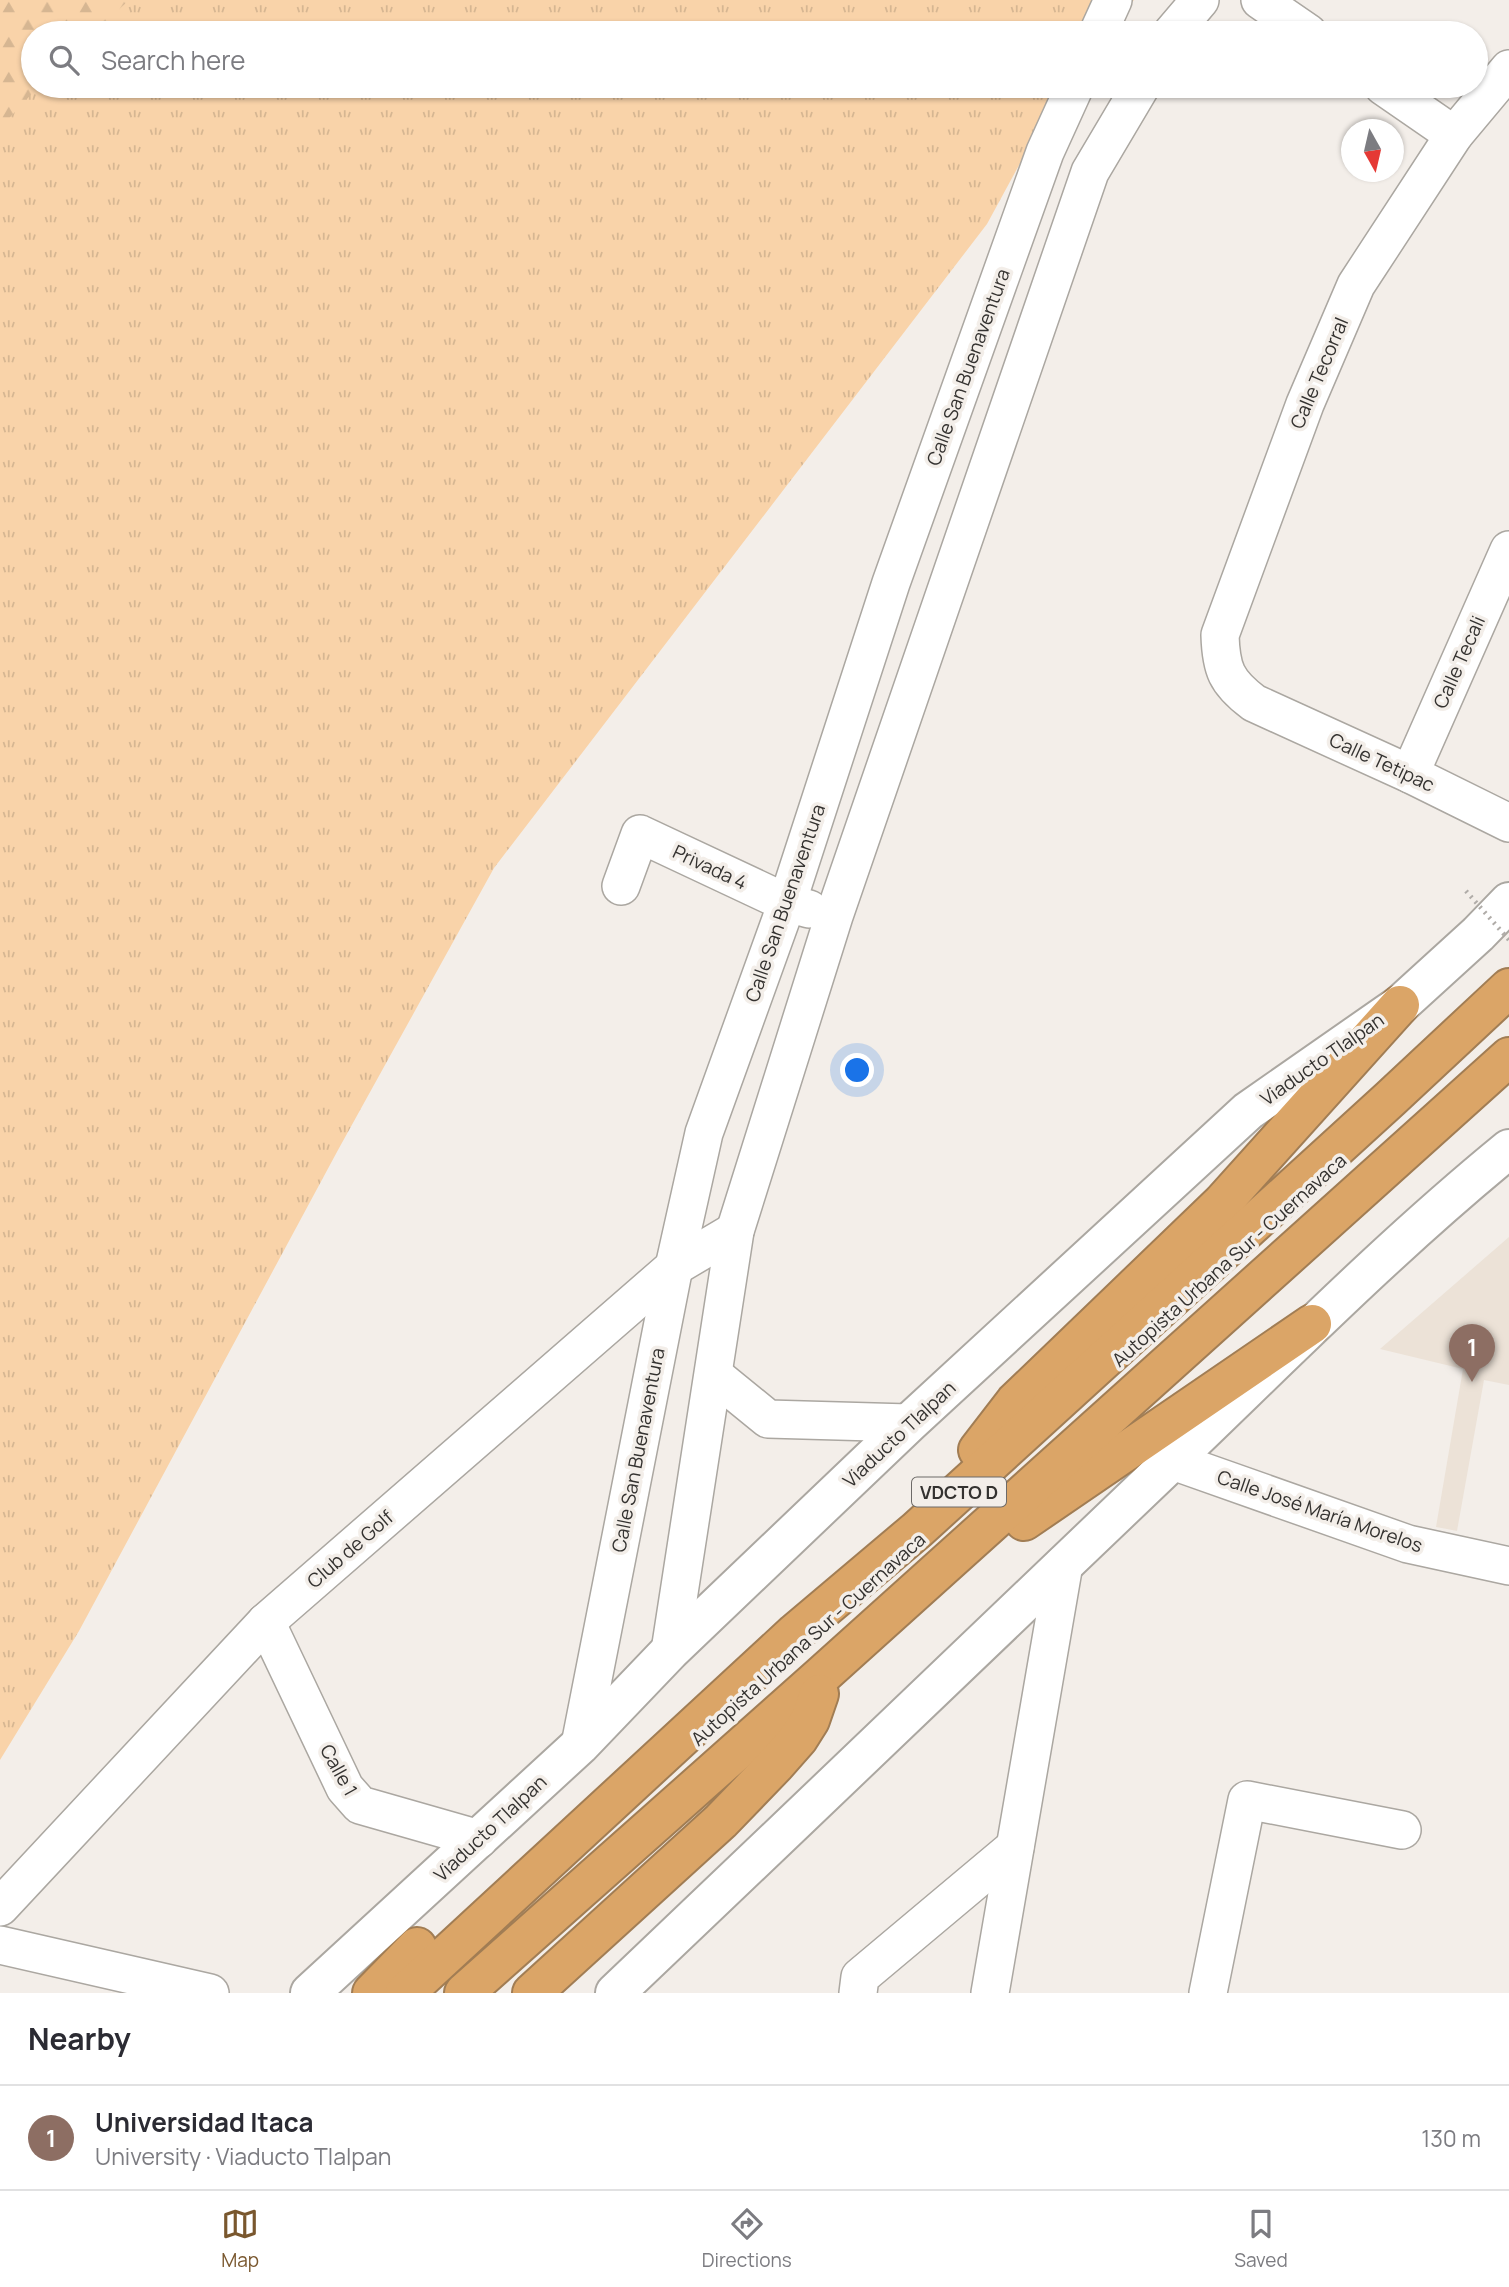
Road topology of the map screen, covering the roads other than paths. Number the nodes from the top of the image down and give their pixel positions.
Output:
1 (1114, 0) edge
2 (1200, 0) edge
3 (1260, 0) edge
4 (1104, 21) edge
5 (1182, 21) edge
6 (1291, 21) edge
7 (1509, 69) edge
8 (1488, 94) edge
9 (1070, 98) edge
10 (1134, 98) edge
11 (1400, 98) edge
12 (1485, 98) edge
13 (1454, 135) junction
14 (1509, 550) edge
15 (1254, 703) joint
16 (1410, 774) junction
17 (1509, 823) edge
18 (621, 886) dead end
19 (1509, 902) edge
20 (788, 903) junction
21 (834, 916) junction
22 (1509, 988) edge
23 (1399, 1005) junction
24 (1509, 1006) edge
25 (1509, 1059) edge
26 (1509, 1149) edge
27 (736, 1231) junction
28 (674, 1267) junction
29 (1312, 1324) junction
30 (714, 1374) junction
31 (909, 1423) junction
32 (1173, 1461) junction
33 (917, 1530) junction
34 (1064, 1564) junction
35 (1509, 1566) edge
36 (933, 1583) junction
37 (266, 1622) junction
38 (795, 1633) junction
39 (670, 1651) junction
40 (819, 1694) junction
41 (580, 1745) junction
42 (1402, 1830) dead end
43 (479, 1839) junction
44 (1015, 1847) junction
45 (0, 1907) edge
46 (0, 1945) edge
47 (210, 1993) edge
48 (310, 1993) edge
49 (372, 1993) edge
50 (405, 1993) edge
51 (421, 1993) edge
52 (464, 1993) edge
53 (483, 1993) edge
54 (532, 1993) edge
55 (615, 1993) edge
56 (858, 1993) edge
57 (990, 1993) edge
58 (1208, 1993) edge

1 - 4 street
2 - 5 street
3 - 6 street
7 - 8 street, Calle Tecorral
9 - 20 street, Calle San Buenaventura
10 - 21 street
11 - 13 street
12 - 13 street, Calle Tecorral
13 - 15 street, Calle Tecorral
14 - 16 street, Calle Tecali
15 - 16 street, Calle Tetipac
16 - 17 street, Calle Tetipac
18 - 20 street, Privada 4
19 - 23 main road, Viaducto Tlalpan
20 - 21 street, Privada 4
20 - 28 street, Calle San Buenaventura
21 - 27 street
22 - 33 highway, VDCTO D
23 - 31 main road, Viaducto Tlalpan
23 - 33 highway
24 - 51 highway, Autopista Urbana Sur - Cuernavaca
25 - 36 highway, VDCTO D
25 - 52 highway, Autopista Urbana Sur - Cuernavaca
26 - 29 main road
27 - 28 street, Club de Golf
27 - 30 street
28 - 37 street, Club de Golf
28 - 41 street, Calle San Buenaventura
29 - 32 main road
29 - 36 highway
30 - 31 street
30 - 39 street
31 - 39 main road, Viaducto Tlalpan
32 - 34 main road
32 - 35 street, Calle José María Morelos
33 - 38 highway, VDCTO D
34 - 44 street
34 - 55 main road
36 - 40 highway, VDCTO D
37 - 43 street, Calle 1
37 - 45 street, Club de Golf
38 - 49 highway
38 - 50 highway, VDCTO D
39 - 41 main road, Viaducto Tlalpan
40 - 53 highway, VDCTO D
40 - 54 highway
41 - 43 main road, Viaducto Tlalpan
42 - 58 street
43 - 48 main road, Viaducto Tlalpan
44 - 56 street
44 - 57 street
46 - 47 street

